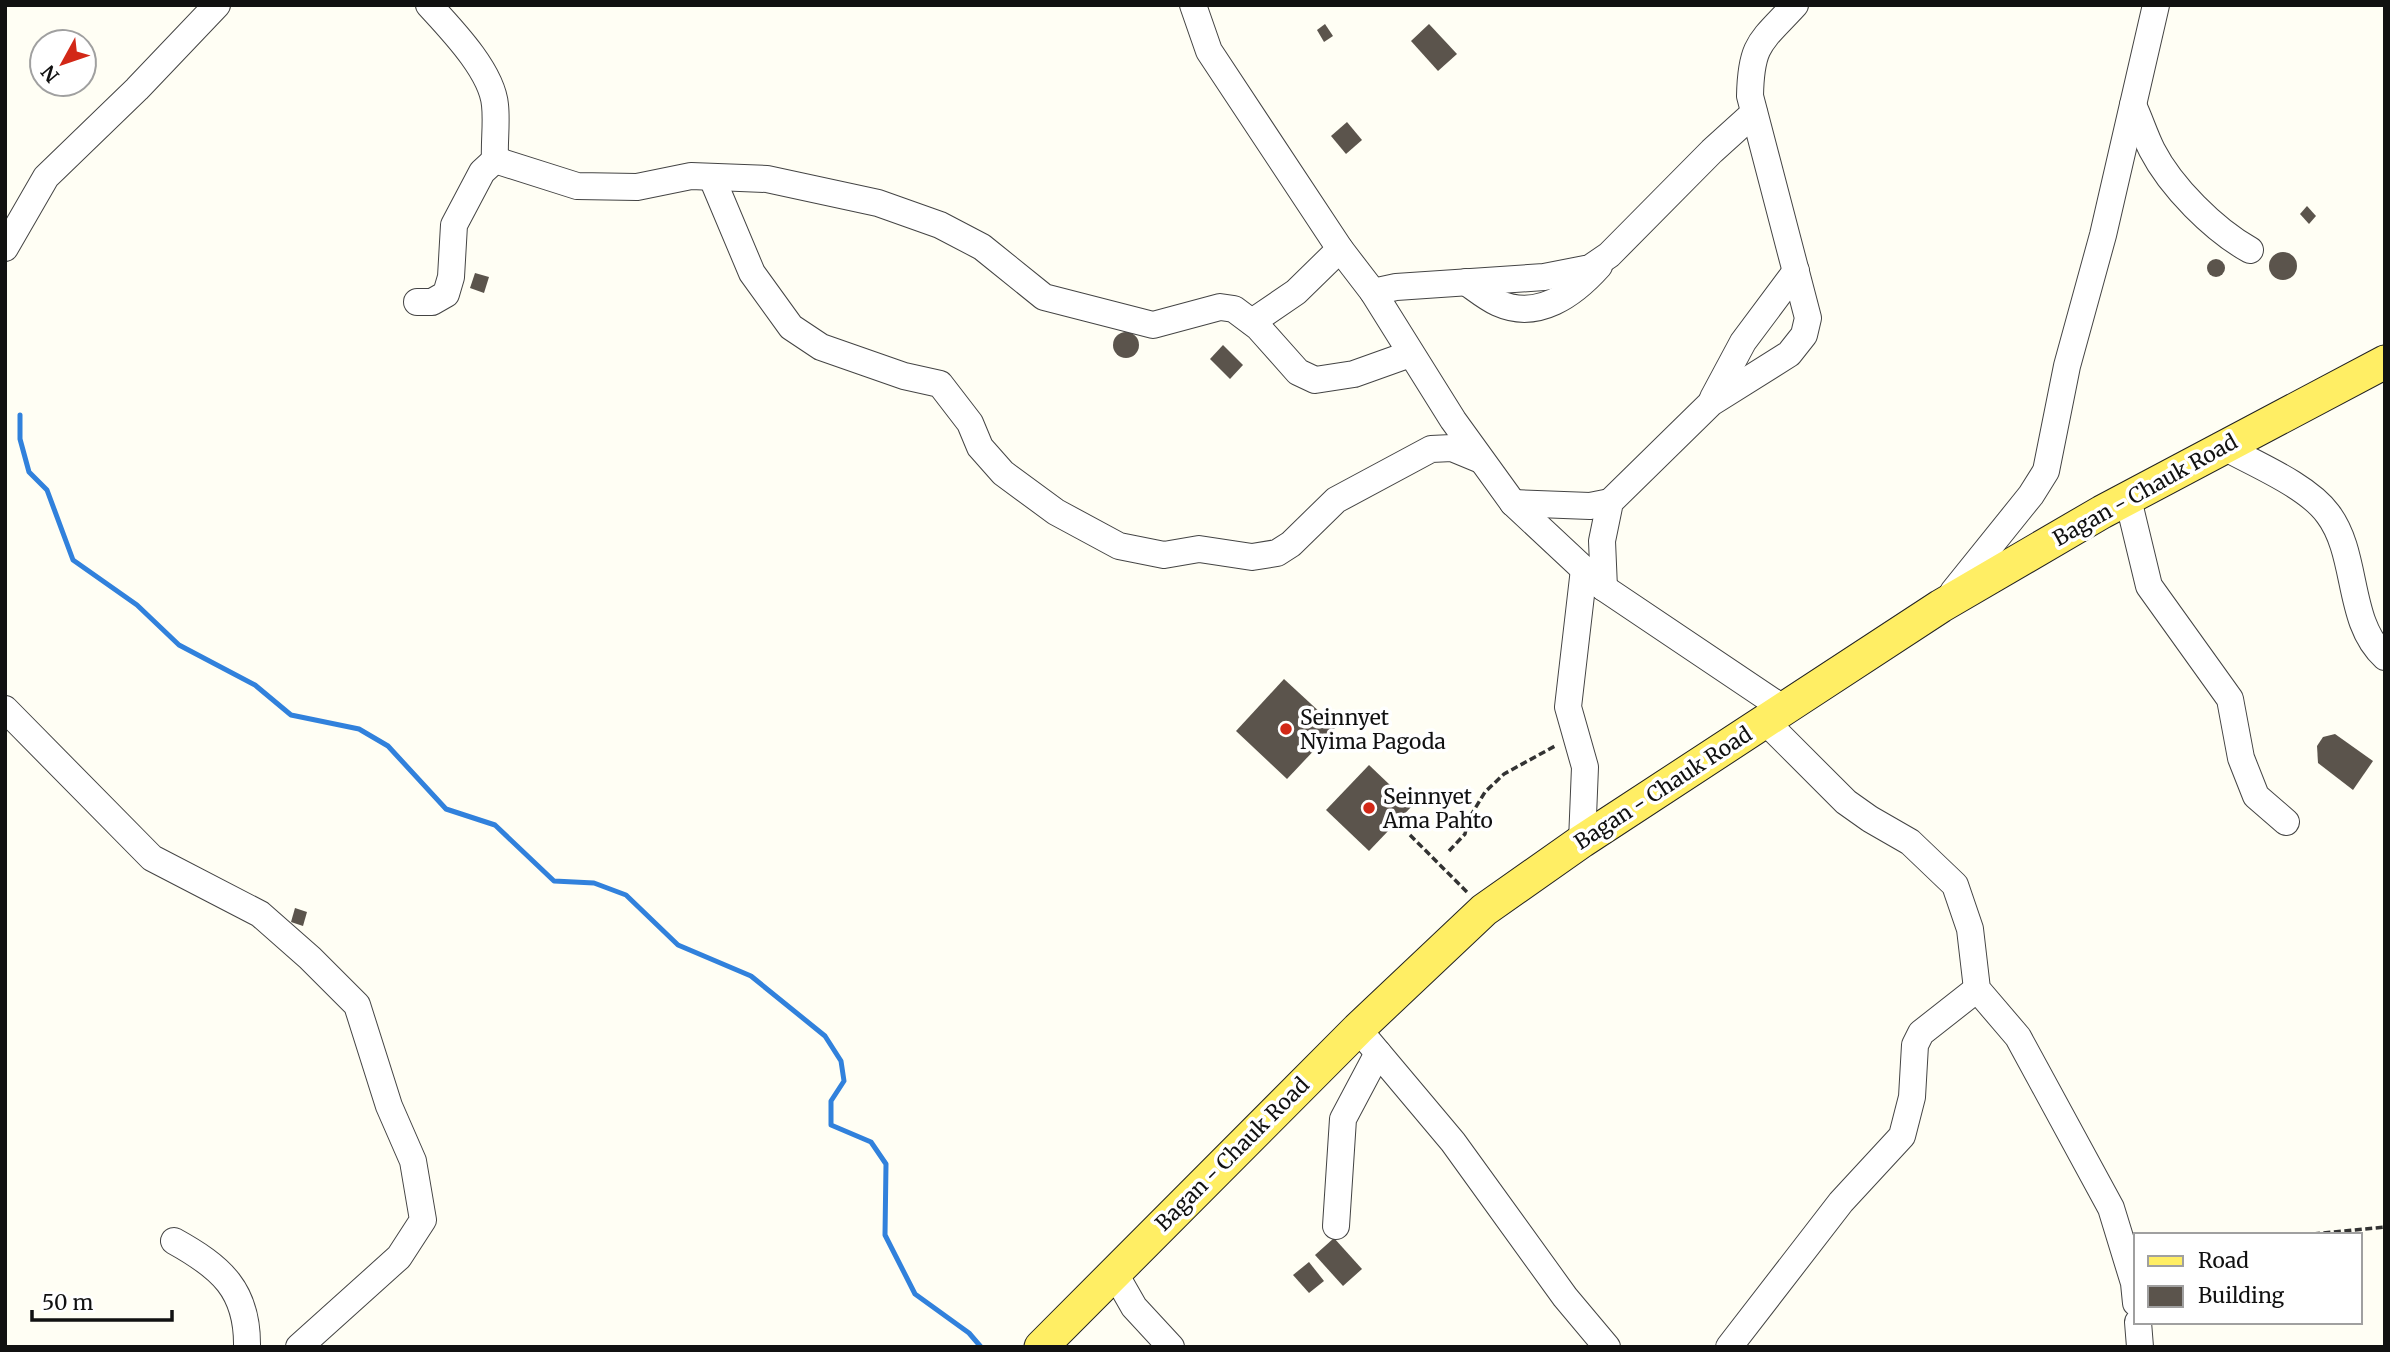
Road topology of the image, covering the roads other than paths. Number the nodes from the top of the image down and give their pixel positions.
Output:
1 (216, 5) edge
2 (429, 5) edge
3 (1193, 5) edge
4 (1795, 5) edge
5 (2156, 5) edge
6 (2133, 105) junction
7 (1754, 113) junction
8 (495, 160) junction
9 (46, 177) junction
10 (712, 177) junction
11 (5, 214) edge
12 (5, 248) edge
13 (1340, 249) junction
14 (2249, 250) dead end
15 (1796, 271) junction
16 (1373, 292) junction
17 (417, 302) dead end
18 (1252, 322) junction
19 (1410, 354) junction
20 (2385, 362) edge
21 (1711, 403) junction
22 (2224, 447) junction
23 (1481, 460) junction
24 (2128, 499) junction
25 (1610, 502) junction
26 (1513, 503) junction
27 (1584, 569) junction
28 (1604, 588) junction
29 (1941, 606) junction
30 (2385, 657) edge
31 (5, 709) edge
32 (1775, 715) junction
33 (2287, 822) dead end
34 (1582, 841) junction
35 (1977, 989) junction
36 (1368, 1041) junction
37 (1336, 1226) dead end
38 (174, 1241) dead end
39 (1114, 1272) junction
40 (2134, 1283) edge
41 (2138, 1324) edge
42 (247, 1347) edge
43 (299, 1347) edge
44 (1041, 1347) edge
45 (1171, 1347) edge
46 (1607, 1347) edge
47 (1729, 1347) edge
48 (2140, 1347) edge

1 - 9 street
2 - 8 street
3 - 13 street
4 - 7 street
5 - 6 street
6 - 14 street
6 - 29 street
7 - 15 street
7 - 16 street
8 - 10 street
8 - 17 street
9 - 11 street
9 - 12 street
10 - 18 street
10 - 23 street
13 - 16 street
13 - 18 street
15 - 21 street
15 - 21 street
16 - 19 street
18 - 19 street
19 - 23 street
20 - 22 main road, Bagan - Chauk Road
21 - 25 street
22 - 24 main road, Bagan - Chauk Road
22 - 30 street
23 - 26 street
24 - 29 main road, Bagan - Chauk Road
24 - 33 street
25 - 26 street
25 - 28 street
26 - 27 street
27 - 28 street
27 - 34 street
28 - 32 street
29 - 32 main road, Bagan - Chauk Road
31 - 43 street
32 - 34 main road, Bagan - Chauk Road
32 - 35 street
34 - 36 main road, Bagan - Chauk Road
35 - 40 street
35 - 47 street
36 - 37 street
36 - 39 main road, Bagan - Chauk Road
36 - 46 street
38 - 42 street
39 - 44 main road, Bagan - Chauk Road
39 - 45 street
41 - 48 street

